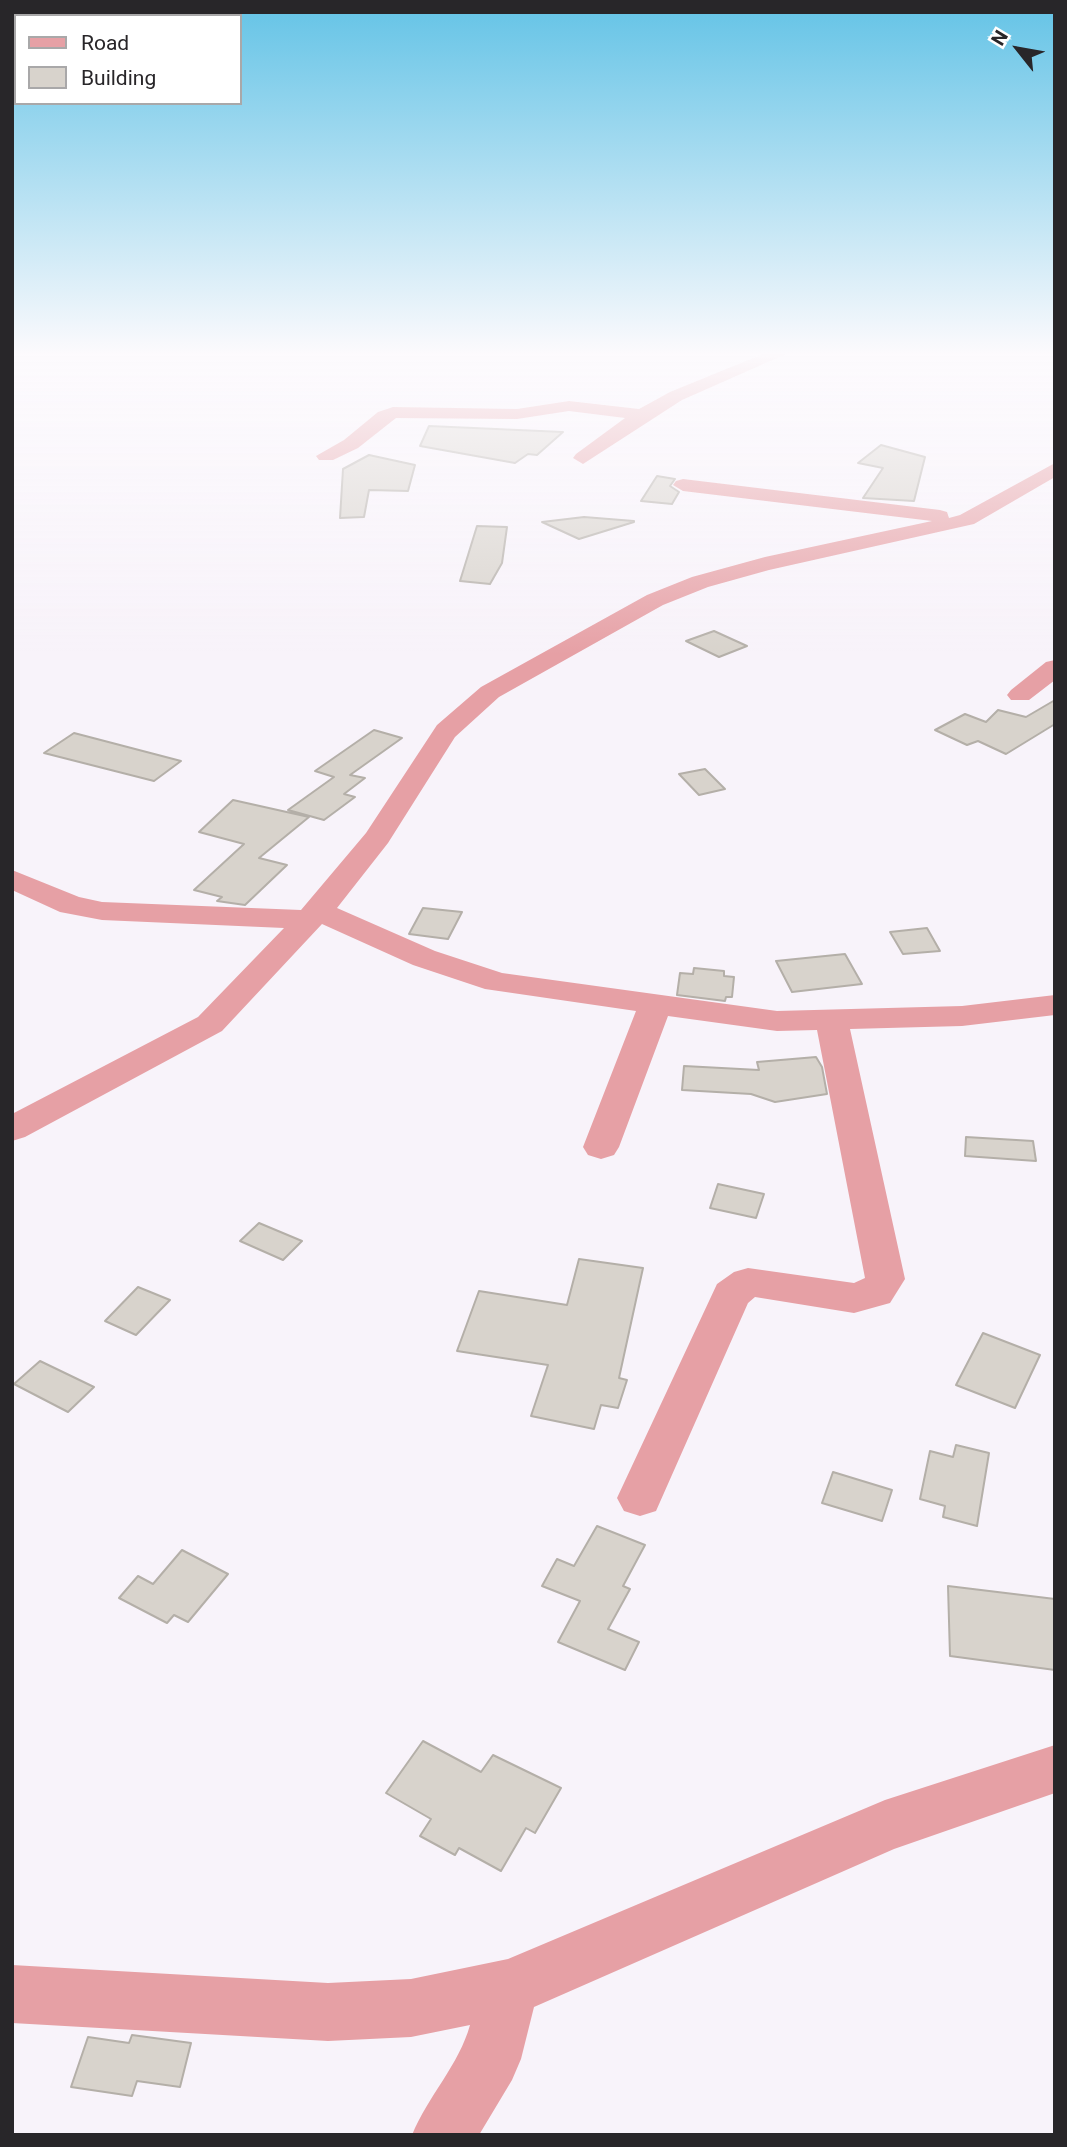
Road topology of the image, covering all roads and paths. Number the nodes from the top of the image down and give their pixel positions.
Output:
1 (330, 454) edge
2 (588, 454) edge
3 (326, 456) dead end
4 (583, 458) dead end
5 (1051, 475) edge
6 (683, 485) dead end
7 (967, 520) junction
8 (1055, 667) edge
9 (1020, 695) dead end
10 (12, 880) edge
11 (314, 916) junction
12 (656, 1004) junction
13 (1055, 1005) edge
14 (832, 1021) junction
15 (12, 1129) edge
16 (601, 1147) dead end
17 (640, 1498) dead end
18 (1055, 1769) edge
19 (509, 1988) junction
20 (12, 1994) edge
21 (443, 2135) edge

1 - 3 street
2 - 4 street
5 - 7 street
6 - 7 street
7 - 11 street
8 - 9 street
10 - 11 street
11 - 12 street
11 - 15 street
12 - 14 street
12 - 16 street
13 - 14 street
14 - 17 street
18 - 19 street
19 - 20 street
19 - 21 street

